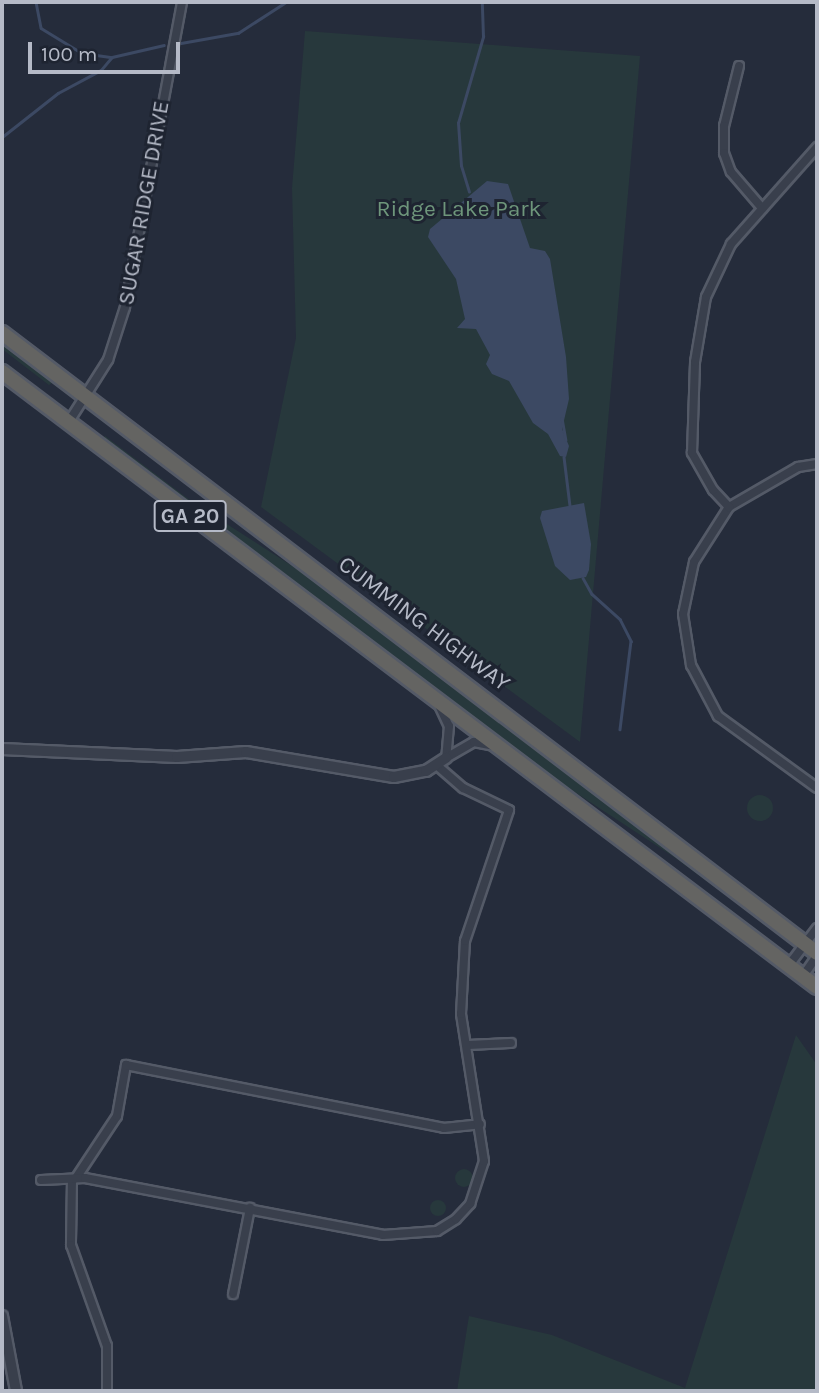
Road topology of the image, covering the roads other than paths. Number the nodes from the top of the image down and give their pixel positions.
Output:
1 (182, 2) edge
2 (739, 66) dead end
3 (817, 147) edge
4 (762, 208) junction
5 (2, 333) edge
6 (2, 372) edge
7 (86, 398) junction
8 (68, 423) junction
9 (817, 464) edge
10 (729, 507) junction
11 (439, 705) junction
12 (494, 746) junction
13 (2, 748) edge
14 (442, 761) junction
15 (817, 788) edge
16 (817, 928) edge
17 (805, 943) junction
18 (817, 955) edge
19 (789, 965) junction
20 (803, 976) junction
21 (817, 987) edge
22 (511, 1044) dead end
23 (467, 1045) junction
24 (480, 1124) junction
25 (74, 1178) junction
26 (41, 1180) dead end
27 (250, 1208) junction
28 (233, 1294) dead end
29 (2, 1316) edge
30 (16, 1391) edge
31 (107, 1391) edge

1 - 7 street, SUGAR RIDGE DRIVE
2 - 4 street
3 - 4 street
4 - 10 street
5 - 7 highway, CUMMING HIGHWAY / GA 20
6 - 8 highway, GA 20
7 - 8 street, SUGAR RIDGE DRIVE
7 - 17 highway, CUMMING HIGHWAY / GA 20
8 - 11 highway, GA 20
9 - 10 street
10 - 15 street
11 - 12 highway, GA 20
11 - 14 street
12 - 14 street
12 - 19 highway, GA 20
13 - 14 street
14 - 23 street
16 - 17 street
17 - 18 highway, CUMMING HIGHWAY / GA 20
17 - 19 street
18 - 20 street
19 - 20 highway, GA 20
20 - 21 highway, GA 20
22 - 23 street
23 - 24 street
24 - 25 street
24 - 27 street
25 - 26 street
25 - 27 street
25 - 31 street
27 - 28 street
29 - 30 street

